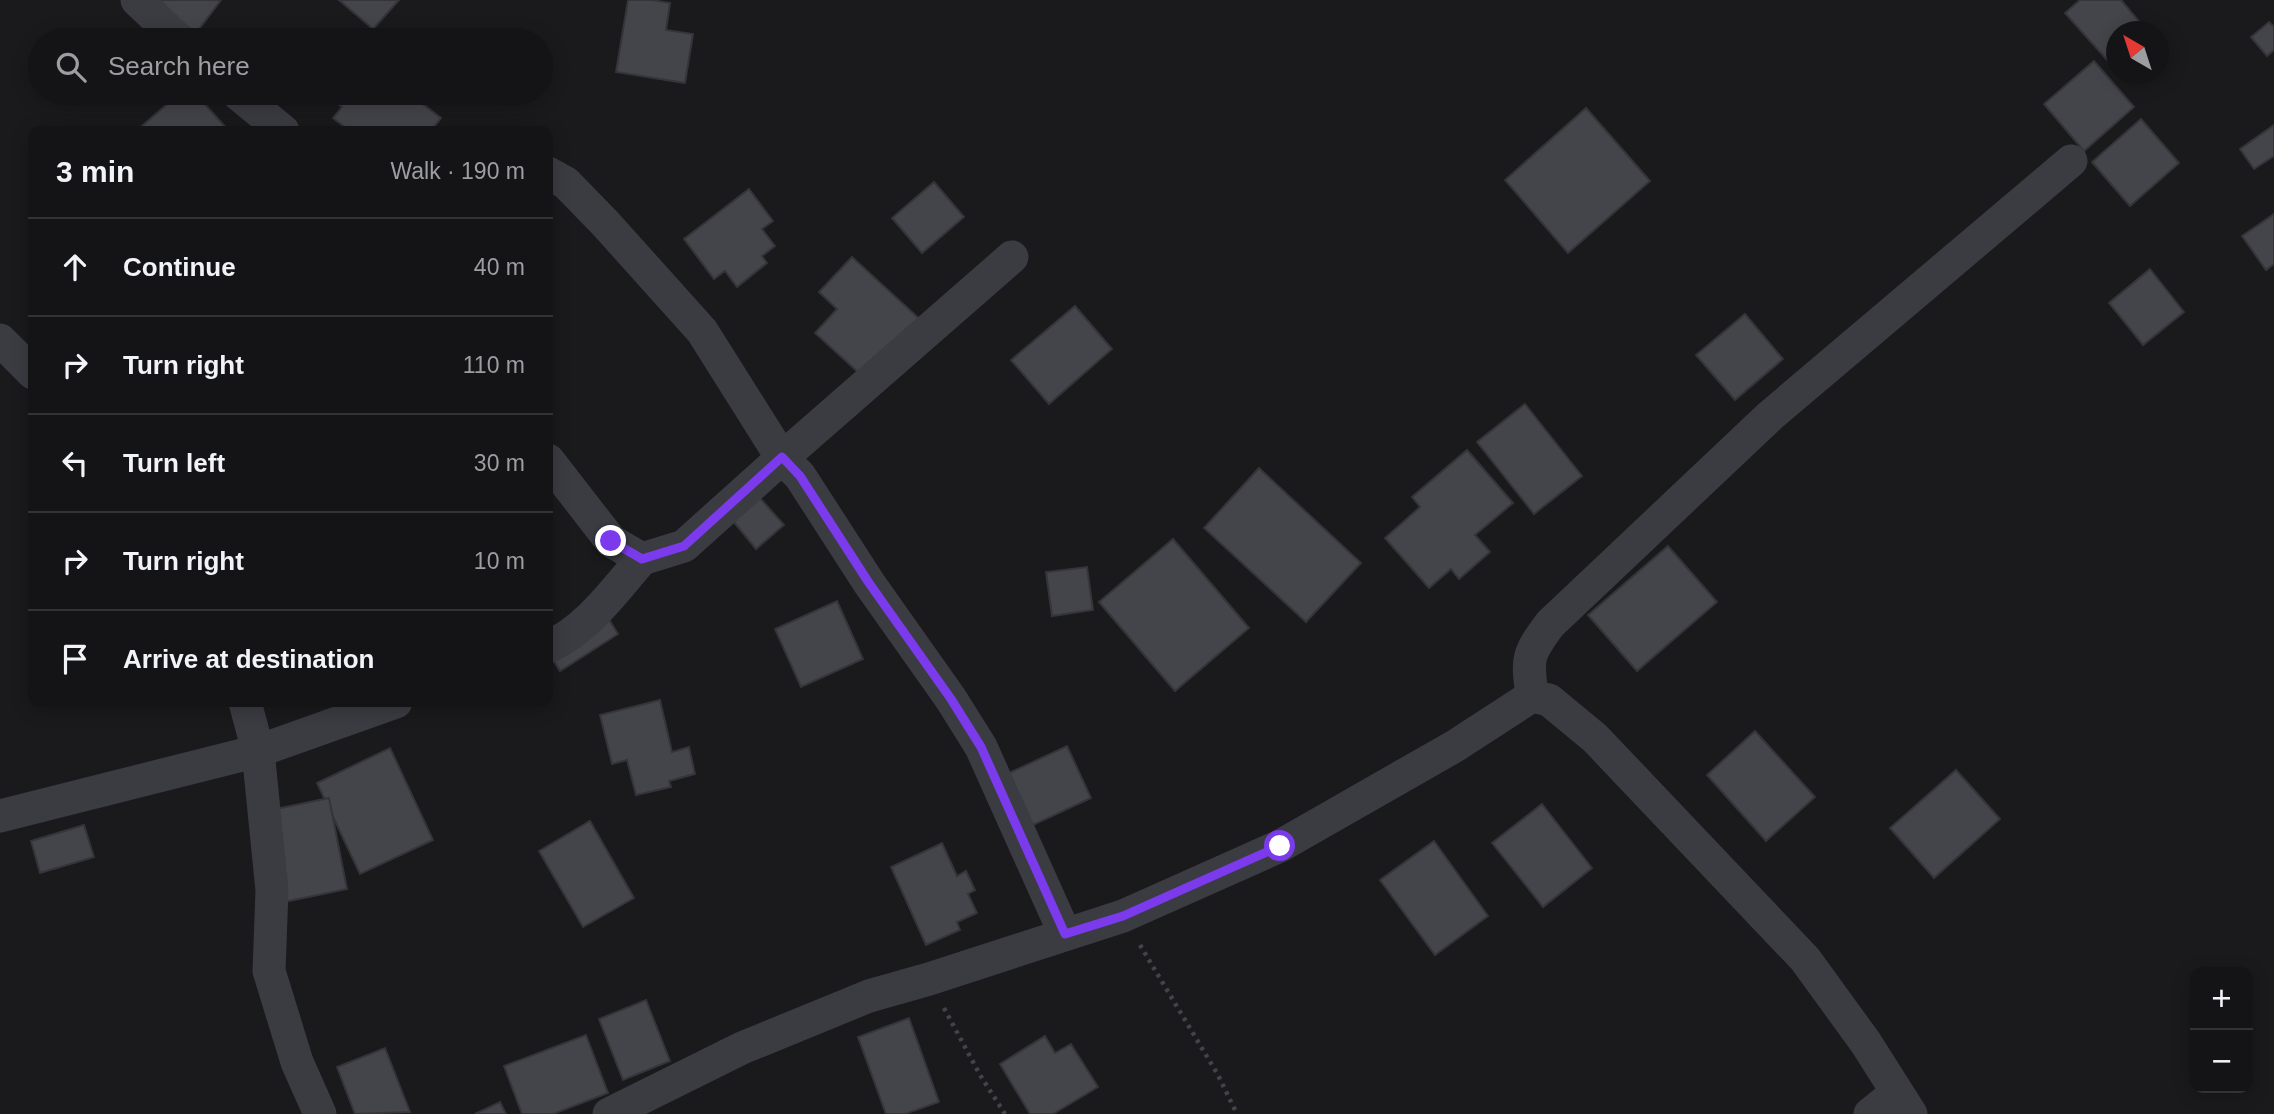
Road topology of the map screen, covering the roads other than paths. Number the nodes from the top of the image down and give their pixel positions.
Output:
1 (137, 0) edge
2 (166, 28) edge
3 (252, 105) edge
4 (277, 126) edge
5 (2071, 161) dead end
6 (553, 176) edge
7 (1012, 257) dead end
8 (0, 340) edge
9 (28, 368) edge
10 (782, 457) junction
11 (553, 466) edge
12 (642, 559) junction
13 (553, 645) edge
14 (1532, 696) junction
15 (246, 707) edge
16 (382, 707) edge
17 (258, 751) junction
18 (0, 816) edge
19 (1065, 934) junction
20 (1903, 1104) edge
21 (320, 1114) edge
22 (609, 1114) edge
23 (1870, 1114) edge

1 - 2 street
3 - 4 street
5 - 14 street
6 - 10 street
7 - 10 street
8 - 9 street
10 - 12 street
10 - 19 street
11 - 12 street
12 - 13 street
14 - 19 street
14 - 20 street
15 - 17 street
16 - 17 street
17 - 18 street
17 - 21 street
19 - 22 street
20 - 23 street

